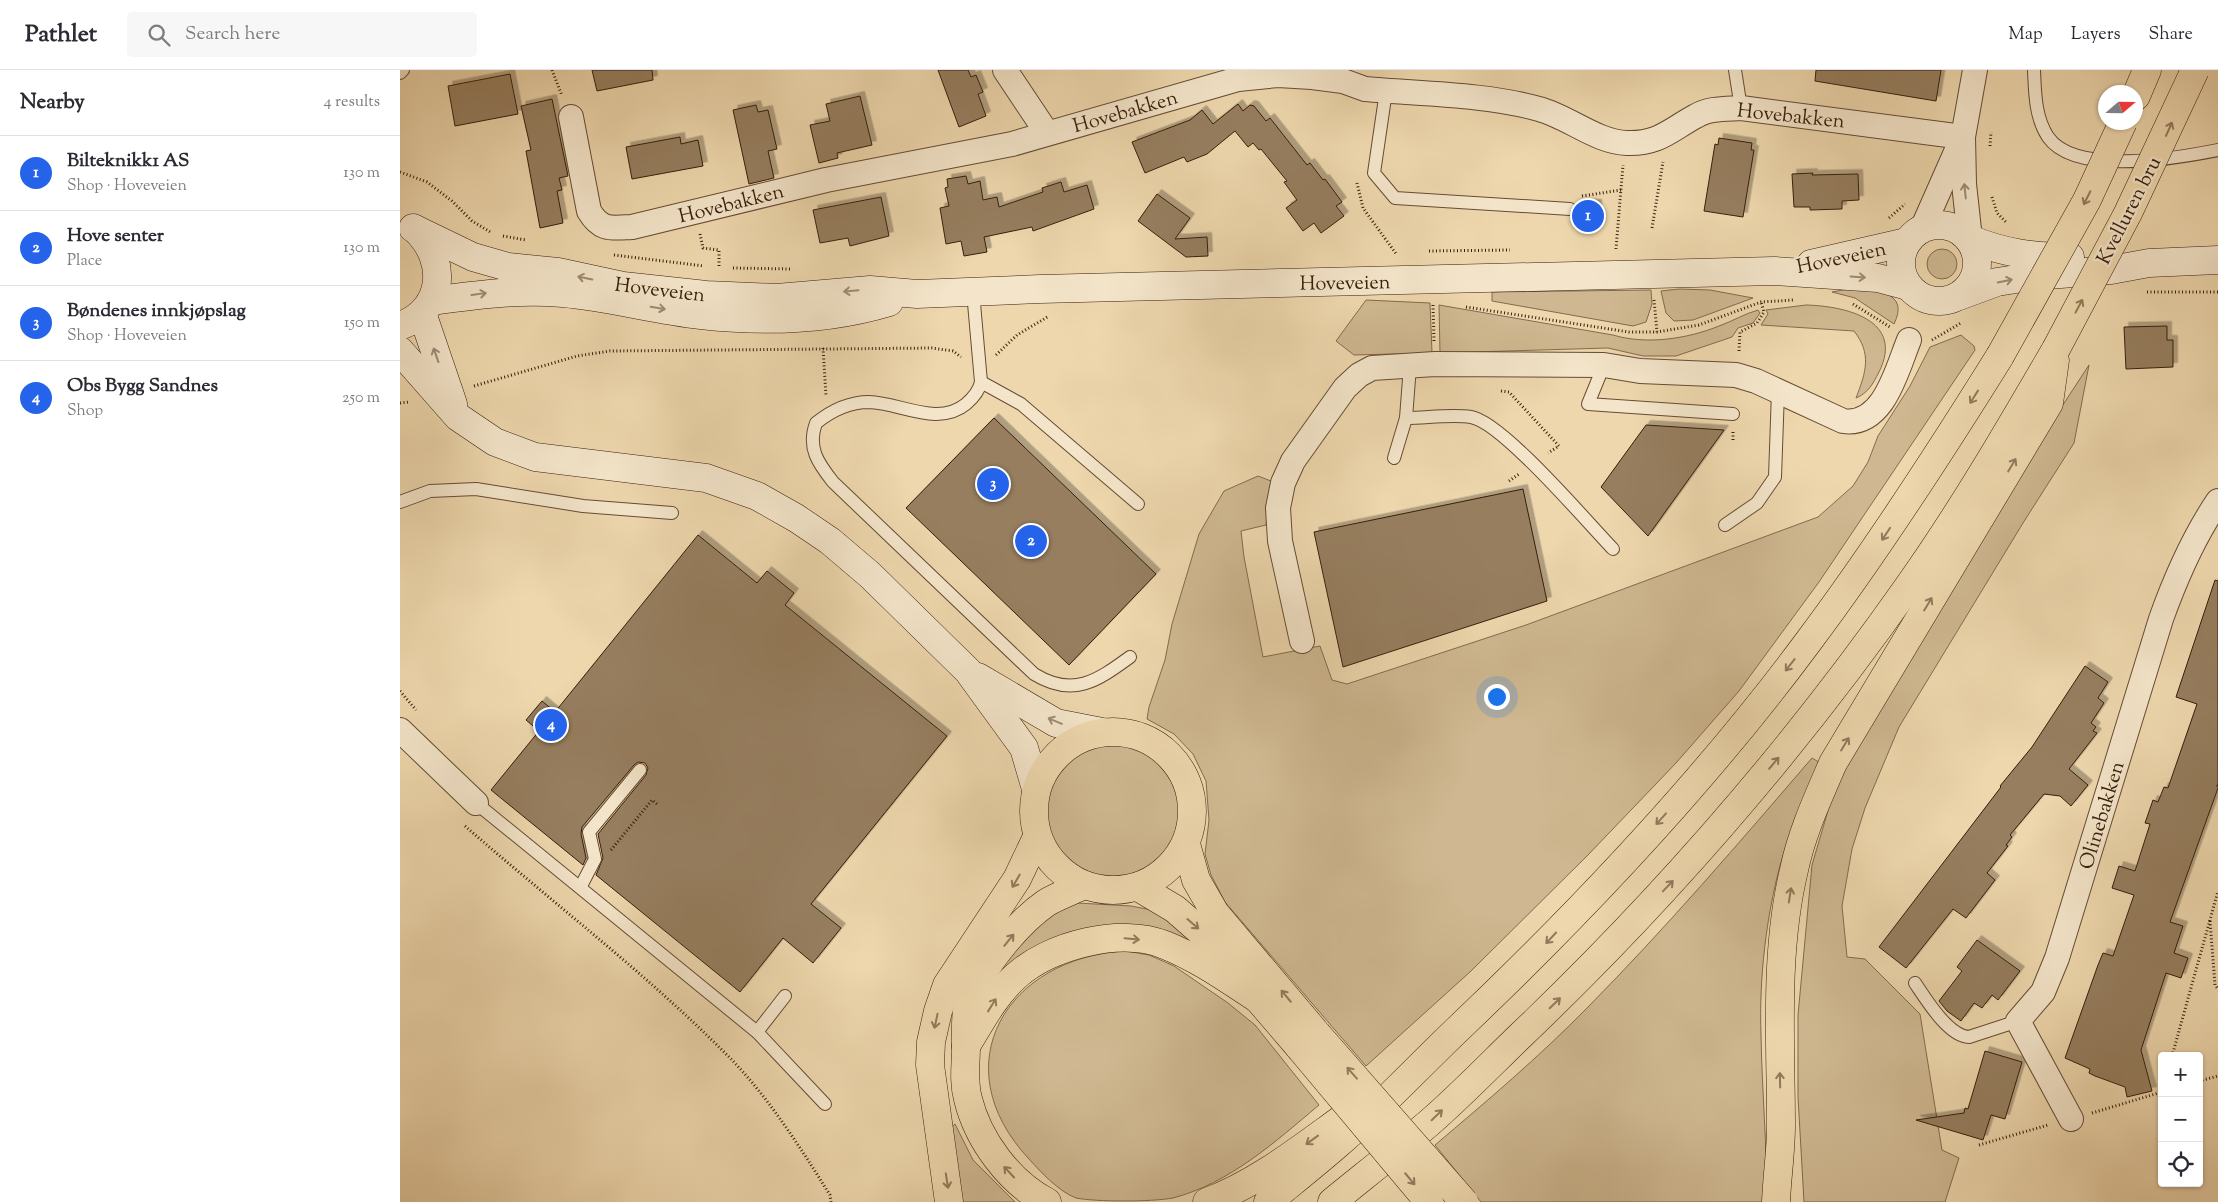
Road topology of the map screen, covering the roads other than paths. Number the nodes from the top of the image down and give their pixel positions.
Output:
1 (403, 70) edge
2 (1005, 70) edge
3 (1735, 70) edge
4 (1975, 70) edge
5 (2034, 70) edge
6 (2147, 70) edge
7 (2195, 70) edge
8 (400, 73) edge
9 (2141, 85) edge
10 (1386, 91) junction
11 (1741, 108) junction
12 (570, 117) dead end
13 (2119, 130) edge
14 (1047, 133) junction
15 (1963, 137) junction
16 (2218, 150) edge
17 (1570, 209) road end
18 (406, 225) edge
19 (1914, 236) junction
20 (1970, 239) junction
21 (2218, 260) edge
22 (2149, 263) junction
23 (1774, 271) junction
24 (1908, 286) junction
25 (973, 292) junction
26 (917, 294) junction
27 (1961, 309) junction
28 (418, 313) edge
29 (1909, 340) road end
30 (2056, 349) junction
31 (400, 351) edge
32 (1604, 365) junction
33 (1410, 366) junction
34 (981, 382) junction
35 (1778, 391) junction
36 (1733, 414) dead end
37 (458, 417) junction
38 (1406, 418) junction
39 (1394, 458) dead end
40 (2218, 500) edge
41 (400, 502) edge
42 (1138, 504) dead end
43 (672, 513) dead end
44 (1725, 525) dead end
45 (1613, 549) dead end
46 (1302, 641) dead end
47 (1130, 656) dead end
48 (968, 671) junction
49 (400, 730) edge
50 (1102, 732) junction
51 (640, 770) dead end
52 (1036, 789) junction
53 (476, 803) joint
54 (1038, 837) junction
55 (1186, 844) junction
56 (581, 886) junction
57 (1084, 886) junction
58 (1138, 887) junction
59 (1915, 983) dead end
60 (785, 996) dead end
61 (1261, 1002) junction
62 (2018, 1021) junction
63 (757, 1032) junction
64 (1309, 1041) junction
65 (966, 1046) junction
66 (1437, 1050) junction
67 (825, 1104) dead end
68 (2071, 1119) dead end
69 (1781, 1128) junction
70 (949, 1202) edge
71 (1047, 1202) edge
72 (1207, 1202) edge
73 (1268, 1202) edge
74 (1332, 1202) edge
75 (1428, 1202) edge
76 (1464, 1202) edge
77 (1776, 1202) edge
78 (1794, 1202) edge

1 - 8 lane
2 - 14 street
3 - 11 lane
4 - 15 street
5 - 16 lane
6 - 9 main road
30 -> 7 main road, Kvelluren bru, bridge
10 - 11 street, Hovebakken
10 - 14 street, Hovebakken
10 - 17 lane
11 - 15 street, Hovebakken
12 - 14 street, Hovebakken
13 -> 66 main road, Kvelluren bru, bridge
15 - 19 street
20 -> 15 street
26 -> 18 main road, Hoveveien
18 - 28 main road
19 - 20 main road
19 - 23 main road, Hoveveien
19 - 24 main road
20 - 22 main road
20 - 27 main road
21 - 22 main road
27 -> 22 main road
23 -> 24 main road, Hoveveien
23 - 25 main road, Hoveveien
24 - 27 main road
25 - 26 main road, Hoveveien
25 - 34 lane
28 -> 26 main road, Hoveveien
37 -> 28 main road
29 - 35 street
69 -> 30 main road
74 -> 30 main road, Kvelluren bru
31 - 37 main road
32 - 33 street
32 - 35 street
32 - 36 lane
33 - 38 lane
33 - 46 street
34 - 42 lane
34 - 47 lane
35 - 44 lane
37 - 48 main road
38 - 39 lane
38 - 45 lane
40 - 62 street, Olinebakken
41 - 43 lane
50 -> 48 main road
48 - 52 main road
49 - 53 street
50 - 52 main road
50 - 55 main road
51 - 56 lane
52 - 54 main road
53 - 56 lane
54 - 57 main road
54 -> 70 main road
55 - 58 main road
64 -> 55 main road
56 - 63 lane
57 - 58 main road
65 -> 57 main road
58 -> 61 main road
59 - 62 lane
60 - 63 lane
61 - 64 main road
65 -> 61 main road
62 - 68 street
63 - 67 lane
64 -> 75 main road, bridge
76 -> 64 main road, bridge
71 -> 65 main road
66 -> 72 main road
66 - 73 main road
69 - 77 main road
69 - 78 main road

